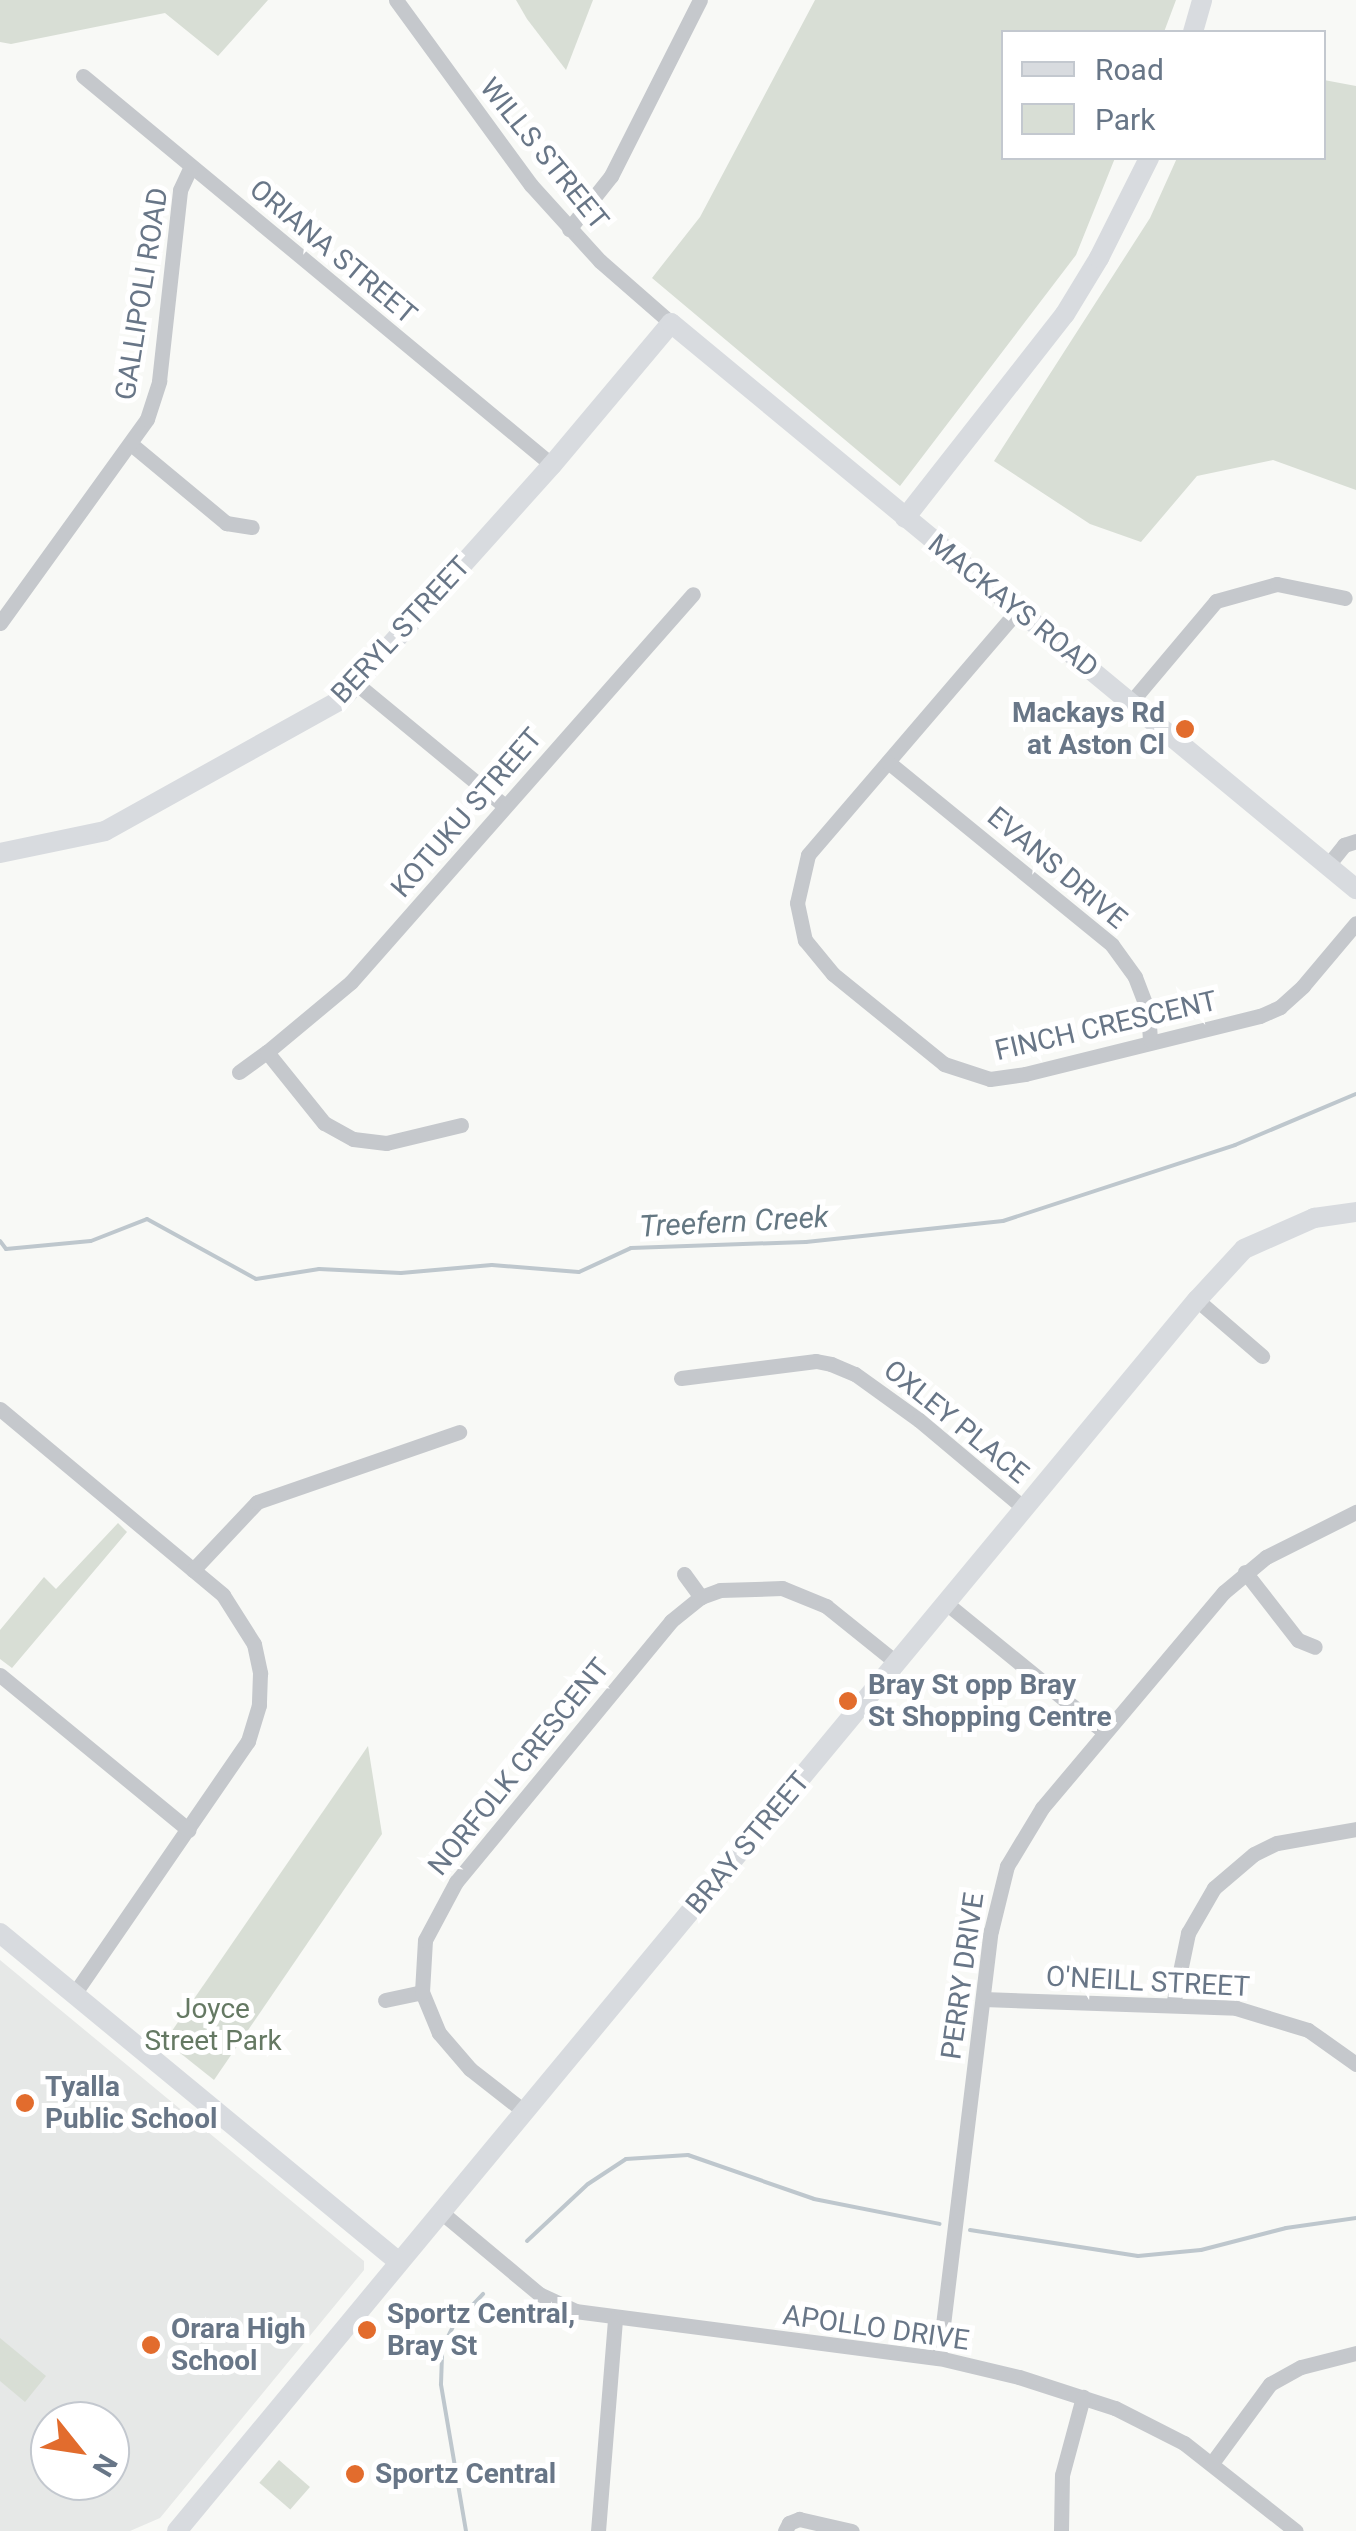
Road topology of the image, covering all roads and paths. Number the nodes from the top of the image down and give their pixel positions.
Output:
1 (396, 0) edge
2 (700, 0) edge
3 (1202, 0) edge
4 (1194, 30) edge
5 (83, 76) dead end
6 (1148, 160) edge
7 (191, 166) junction
8 (569, 229) junction
9 (671, 323) junction
10 (131, 444) junction
11 (552, 465) junction
12 (904, 518) junction
13 (252, 527) dead end
14 (693, 594) dead end
15 (1344, 598) dead end
16 (1017, 611) junction
17 (0, 623) edge
18 (358, 685) junction
19 (1131, 702) junction
20 (888, 762) junction
21 (505, 806) junction
22 (1356, 841) edge
23 (0, 853) edge
24 (1328, 865) junction
25 (1356, 889) edge
26 (1356, 923) edge
27 (1150, 1040) junction
28 (267, 1052) junction
29 (239, 1072) dead end
30 (460, 1125) dead end
31 (1356, 1212) edge
32 (1197, 1300) junction
33 (1262, 1356) dead end
34 (681, 1378) dead end
35 (0, 1409) edge
36 (459, 1432) dead end
37 (1024, 1508) junction
38 (1356, 1512) edge
39 (193, 1570) junction
40 (1246, 1572) junction
41 (684, 1574) dead end
42 (701, 1597) junction
43 (946, 1603) junction
44 (1315, 1646) dead end
45 (897, 1663) junction
46 (0, 1674) edge
47 (1104, 1732) junction
48 (1356, 1829) edge
49 (189, 1830) junction
50 (0, 1933) edge
51 (422, 1992) junction
52 (74, 1994) junction
53 (386, 2000) dead end
54 (983, 2000) junction
55 (1174, 2005) junction
56 (1356, 2064) edge
57 (525, 2112) junction
58 (440, 2212) junction
59 (399, 2262) junction
60 (615, 2319) junction
61 (1356, 2353) edge
62 (939, 2358) junction
63 (1083, 2397) junction
64 (1212, 2463) junction
65 (177, 2531) edge
66 (598, 2531) edge
67 (786, 2531) edge
68 (852, 2531) edge
69 (1061, 2531) edge
70 (1296, 2531) edge

1 - 8 street, WILLS STREET
2 - 8 street
3 - 4 street
5 - 7 street, ORIANA STREET
6 - 12 street
7 - 10 street, GALLIPOLI ROAD
7 - 11 street, ORIANA STREET
8 - 9 street, WILLS STREET
9 - 11 street, BERYL STREET
9 - 12 street, MACKAYS ROAD
10 - 13 street
10 - 17 street, GALLIPOLI ROAD
11 - 18 street, BERYL STREET
12 - 16 street, MACKAYS ROAD
14 - 21 street, KOTUKU STREET
15 - 19 street
16 - 19 street, MACKAYS ROAD
16 - 20 street, FINCH CRESCENT
18 - 21 street
18 - 23 street, BERYL STREET
19 - 24 street, MACKAYS ROAD
20 - 27 street, EVANS DRIVE
20 - 27 street, FINCH CRESCENT
21 - 28 street, KOTUKU STREET
22 - 24 street
24 - 25 street, MACKAYS ROAD
26 - 27 street, FINCH CRESCENT
28 - 29 street, KOTUKU STREET
28 - 30 street
31 - 32 street, BRAY STREET
32 - 33 street
32 - 37 street, BRAY STREET
34 - 37 street, OXLEY PLACE
35 - 39 street
36 - 39 street
37 - 43 street, BRAY STREET
38 - 40 street, PERRY DRIVE
39 - 49 street
40 - 44 street
40 - 47 street, PERRY DRIVE
41 - 42 street
42 - 45 street
42 - 51 street, NORFOLK CRESCENT
43 - 45 street, BRAY STREET
43 - 47 street
45 - 57 street, BRAY STREET
46 - 49 street
47 - 54 street, PERRY DRIVE
48 - 55 street
49 - 52 street
50 - 52 street
51 - 53 street
51 - 57 street, NORFOLK CRESCENT
52 - 59 street
54 - 55 street, O'NEILL STREET
54 - 62 street, PERRY DRIVE
55 - 56 street, O'NEILL STREET
57 - 58 street, BRAY STREET
58 - 59 street, BRAY STREET
58 - 60 street, APOLLO DRIVE
59 - 65 street, BRAY STREET
60 - 62 street, APOLLO DRIVE
60 - 66 street
61 - 64 street
62 - 63 street, APOLLO DRIVE
63 - 64 street, APOLLO DRIVE
63 - 69 street
64 - 70 street, APOLLO DRIVE
67 - 68 street

